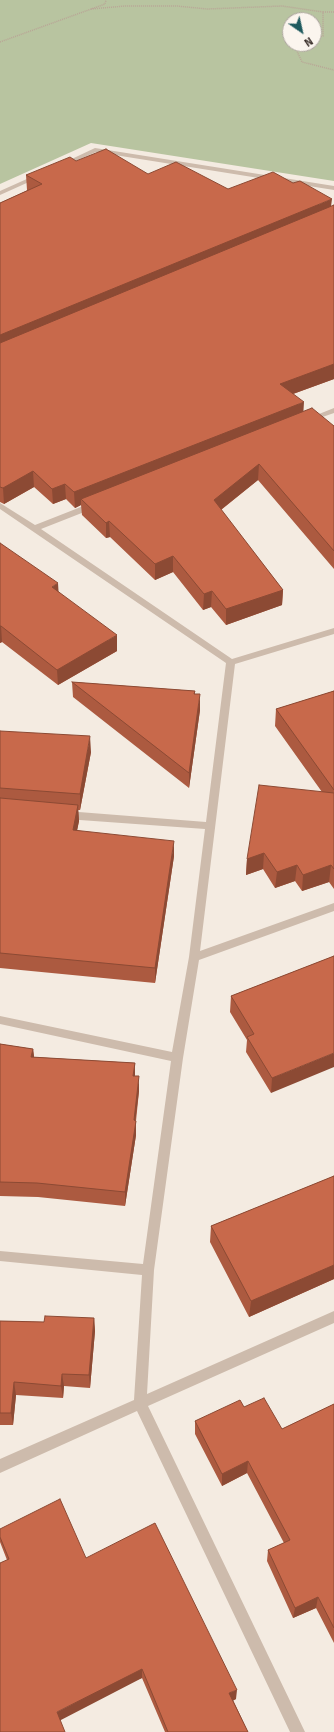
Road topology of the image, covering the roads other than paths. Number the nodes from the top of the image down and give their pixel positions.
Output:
1 (54, 168) edge
2 (48, 172) edge
3 (334, 188) edge
4 (0, 193) edge
5 (334, 410) edge
6 (297, 425) edge
7 (106, 500) edge
8 (0, 505) edge
9 (36, 528) junction
10 (334, 630) edge
11 (231, 662) junction
12 (54, 814) edge
13 (209, 826) junction
14 (334, 907) edge
15 (194, 957) junction
16 (0, 1020) edge
17 (177, 1058) junction
18 (0, 1256) edge
19 (148, 1270) junction
20 (334, 1317) edge
21 (140, 1403) junction
22 (0, 1466) edge
23 (298, 1732) edge

1 - 3 street
2 - 4 street
5 - 6 street
7 - 9 street
8 - 9 street
9 - 11 street
10 - 11 street
11 - 13 street
12 - 13 street
13 - 15 street
14 - 15 street
15 - 17 street
16 - 17 street
17 - 19 street
18 - 19 street
19 - 21 street
20 - 21 street
21 - 22 street
21 - 23 street

